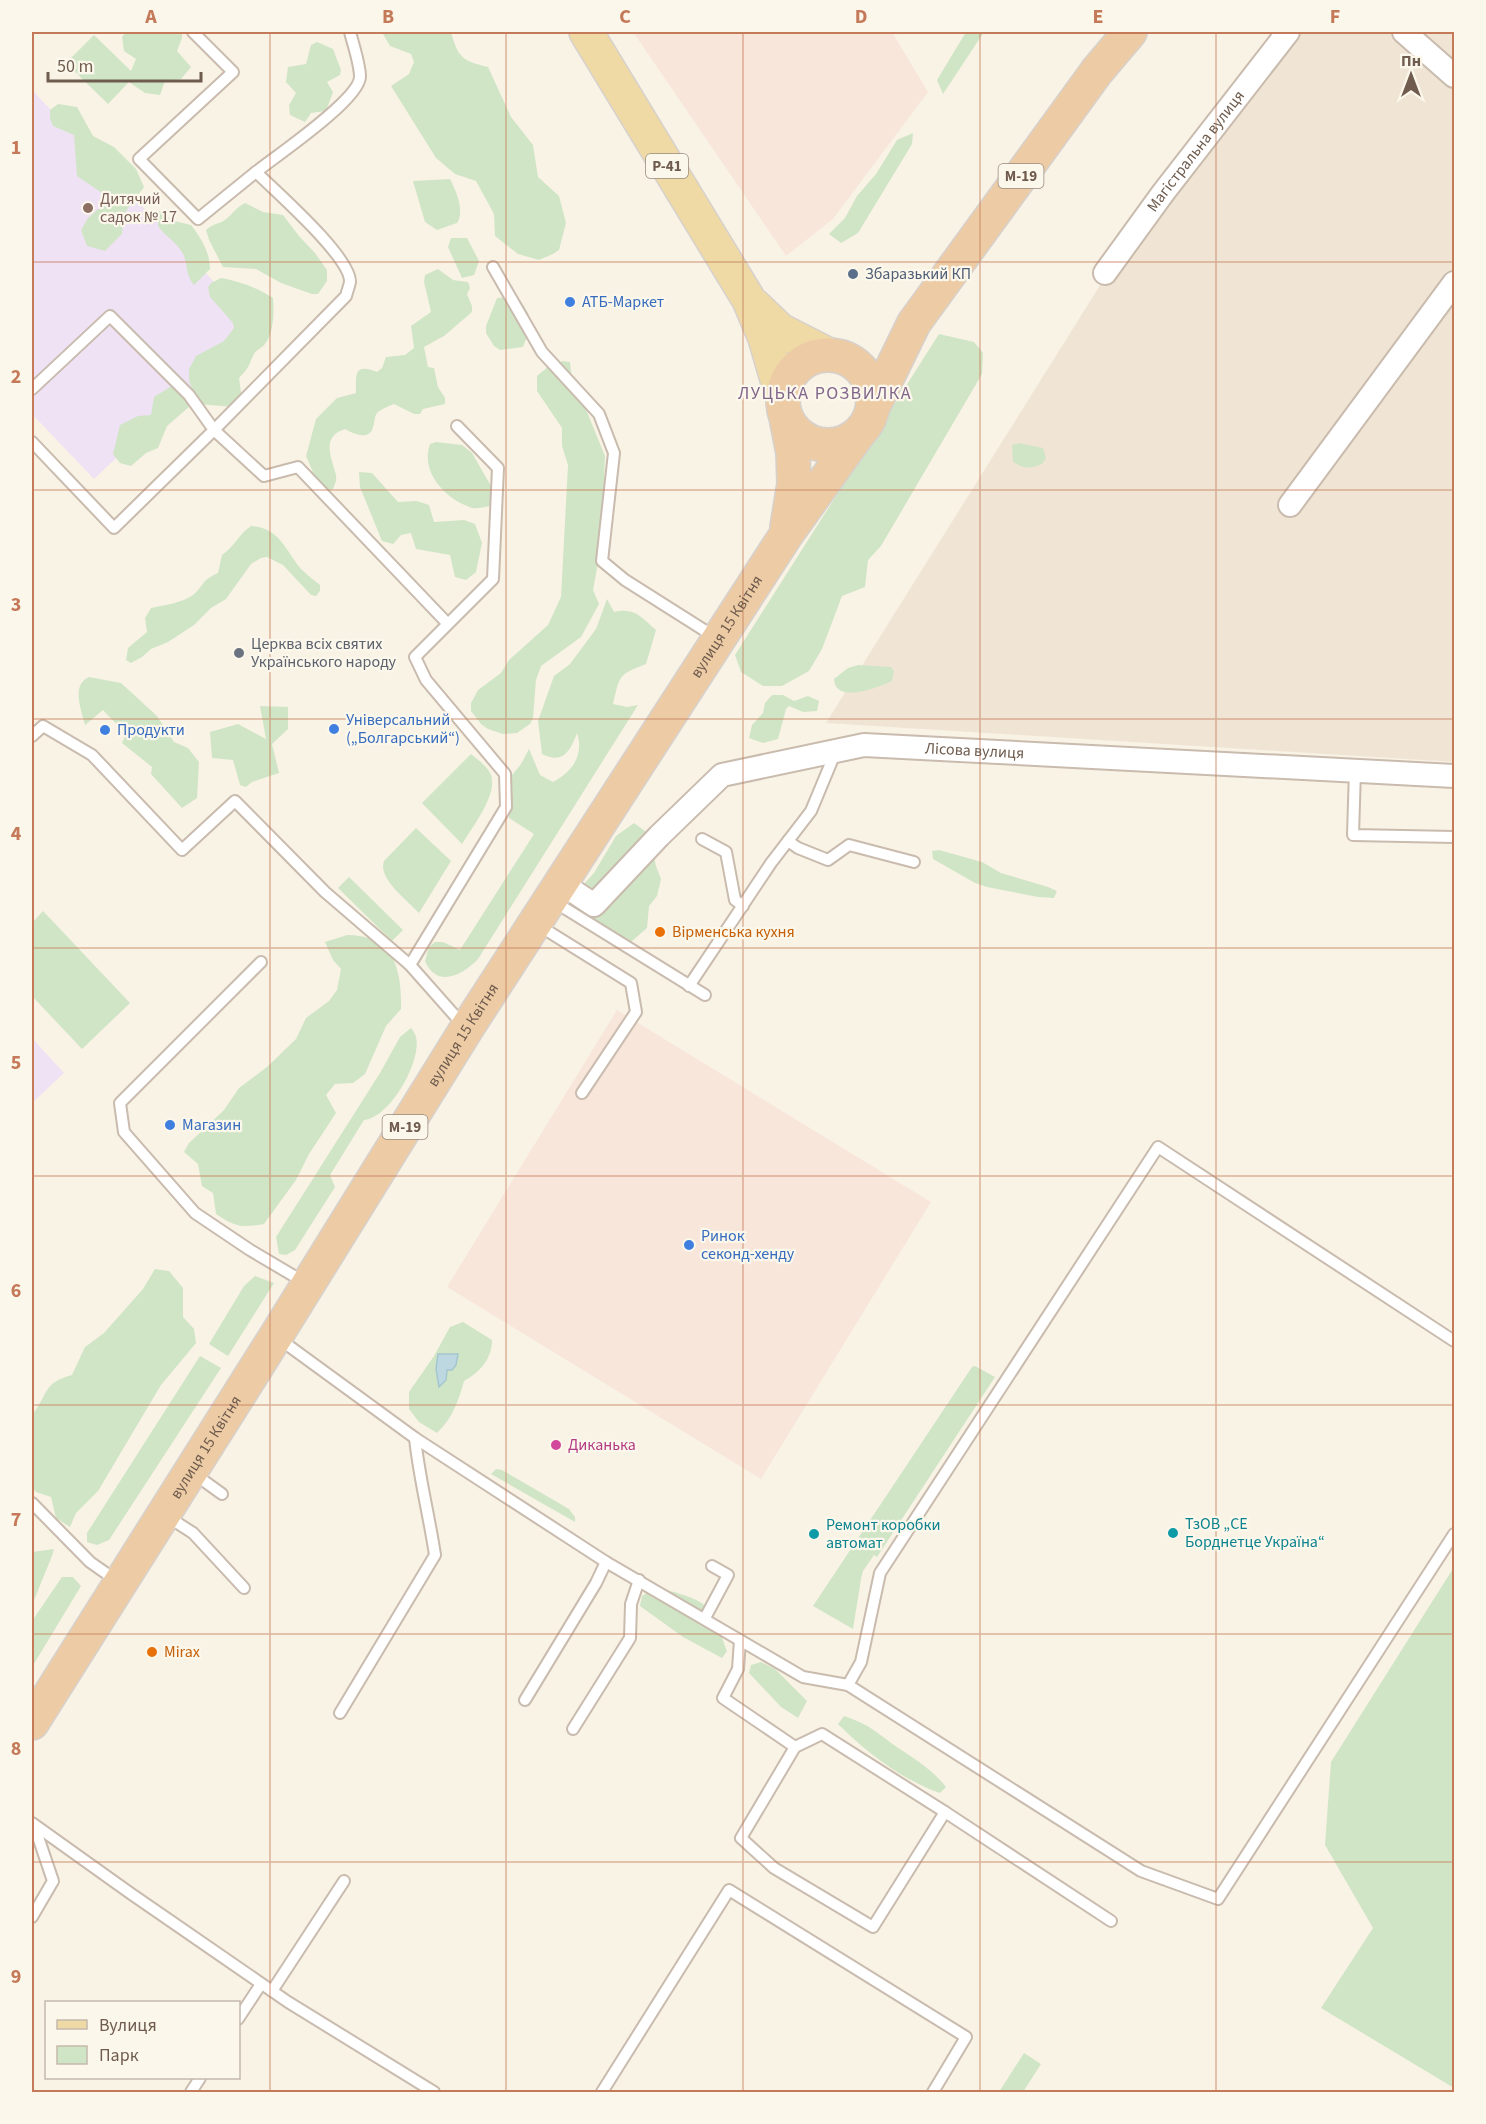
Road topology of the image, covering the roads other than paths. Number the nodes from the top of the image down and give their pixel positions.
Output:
1 (193, 32) edge
2 (350, 32) edge
3 (586, 32) edge
4 (1130, 32) edge
5 (1288, 32) edge
6 (1404, 32) edge
7 (1455, 76) edge
8 (256, 172) junction
9 (493, 267) dead end
10 (1105, 273) dead end
11 (1455, 283) edge
12 (749, 300) junction
13 (914, 323) junction
14 (835, 356) junction
15 (32, 389) edge
16 (784, 409) junction
17 (866, 420) junction
18 (457, 426) dead end
19 (214, 430) junction
20 (32, 442) edge
21 (1290, 505) dead end
22 (786, 535) junction
23 (447, 623) junction
24 (718, 639) junction
25 (32, 736) edge
26 (836, 751) junction
27 (1354, 770) junction
28 (1455, 776) edge
29 (1455, 837) edge
30 (702, 839) dead end
31 (788, 841) junction
32 (914, 862) dead end
33 (549, 902) junction
34 (743, 906) junction
35 (261, 962) dead end
36 (410, 965) junction
37 (689, 986) junction
38 (705, 995) dead end
39 (466, 1028) junction
40 (582, 1093) dead end
41 (307, 1284) junction
42 (276, 1336) junction
43 (1455, 1341) edge
44 (415, 1438) junction
45 (190, 1471) junction
46 (222, 1494) dead end
47 (32, 1503) edge
48 (162, 1514) junction
49 (1455, 1534) edge
50 (606, 1562) junction
51 (712, 1566) dead end
52 (639, 1580) junction
53 (119, 1583) junction
54 (244, 1588) dead end
55 (705, 1618) junction
56 (740, 1641) junction
57 (848, 1685) junction
58 (525, 1700) dead end
59 (340, 1713) dead end
60 (32, 1723) edge
61 (573, 1729) dead end
62 (795, 1747) junction
63 (945, 1812) junction
64 (33, 1824) edge
65 (344, 1881) dead end
66 (32, 1917) edge
67 (1111, 1921) dead end
68 (261, 1984) junction
69 (272, 1991) junction
70 (240, 2016) edge
71 (199, 2079) edge
72 (191, 2092) edge
73 (434, 2092) edge
74 (602, 2092) edge
75 (933, 2092) edge

1 - 8 lane
2 - 8 lane
3 - 12 main road, Р-41
4 - 13 highway, М-19
5 - 10 street, Магістральна вулиця
6 - 7 street
8 - 19 lane
9 - 24 lane
11 - 21 street
12 - 14 main road, Р-41
12 - 16 main road, Р-41
13 - 14 highway, М-19
13 - 17 highway, М-19
14 - 16 highway, М-19
14 - 17 highway
15 - 19 lane
16 - 17 highway
16 - 22 highway, вулиця 15 Квітня / М-19
17 - 22 highway, вулиця 15 Квітня / М-19
18 - 23 lane
19 - 20 lane
19 - 23 lane
22 - 24 highway, вулиця 15 Квітня / М-19
23 - 36 lane
24 - 33 highway, вулиця 15 Квітня / М-19
25 - 36 lane
26 - 27 street, Лісова вулиця
26 - 31 lane
26 - 33 street, Лісова вулиця
27 - 28 street, Лісова вулиця
27 - 29 lane
30 - 34 lane
31 - 32 lane
31 - 34 lane
33 - 37 lane
33 - 39 highway, вулиця 15 Квітня / М-19
33 - 40 lane
34 - 37 lane
35 - 41 lane
36 - 39 lane
37 - 38 lane
39 - 41 highway, вулиця 15 Квітня / М-19
41 - 42 highway, вулиця 15 Квітня / М-19
42 - 44 lane
42 - 45 highway, вулиця 15 Квітня / М-19
43 - 57 lane
44 - 50 lane
44 - 59 lane
45 - 46 lane
45 - 48 highway, вулиця 15 Квітня / М-19
47 - 53 lane
48 - 53 highway, вулиця 15 Квітня / М-19
48 - 54 lane
49 - 57 lane
50 - 52 lane
50 - 58 lane
51 - 55 lane
52 - 55 lane
52 - 61 lane
53 - 60 highway, вулиця 15 Квітня / М-19
55 - 56 lane
56 - 57 lane
56 - 62 lane
62 - 63 lane
62 - 63 lane
63 - 67 lane
64 - 66 lane
64 - 68 lane
65 - 69 lane
68 - 69 lane
68 - 70 lane
69 - 73 lane
71 - 72 lane
74 - 75 lane

